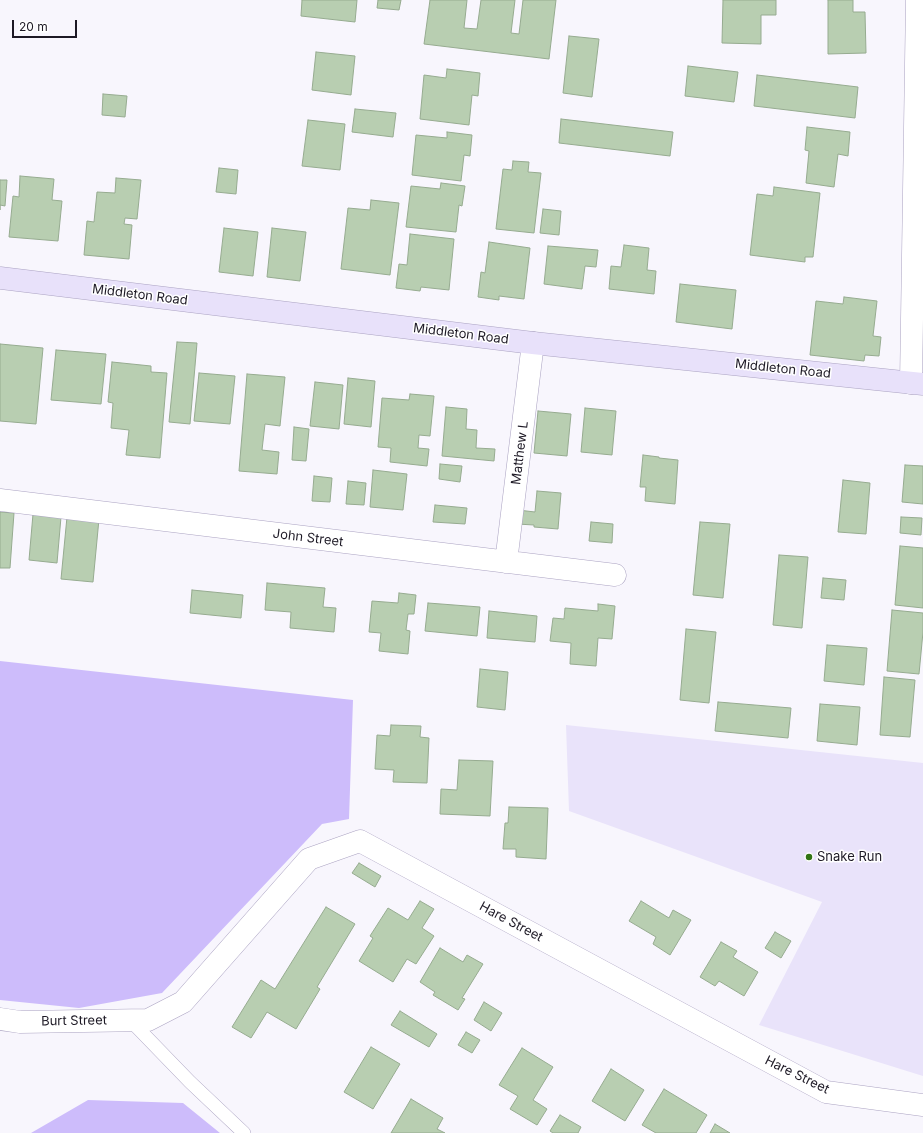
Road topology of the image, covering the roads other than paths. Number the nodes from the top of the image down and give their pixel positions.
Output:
1 (917, 0) edge
2 (0, 278) edge
3 (533, 343) junction
4 (917, 384) edge
5 (0, 500) edge
6 (506, 562) junction
7 (615, 575) dead end
8 (0, 1019) edge
9 (139, 1020) junction
10 (923, 1105) edge
11 (244, 1133) edge

1 - 4 street
2 - 3 main road, Middleton Road
3 - 4 main road, Middleton Road
3 - 6 street, Matthew L
5 - 6 street, John Street
6 - 7 street, John Street
8 - 9 street, Burt Street
9 - 10 street, Hare Street
9 - 11 lane

